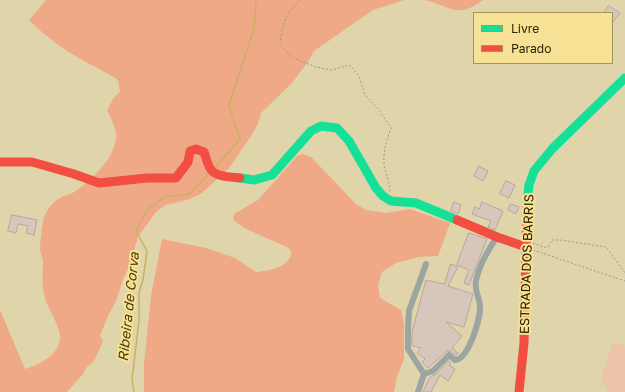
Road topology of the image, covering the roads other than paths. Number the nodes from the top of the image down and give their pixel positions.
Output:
1 (625, 78) edge
2 (0, 162) edge
3 (497, 237) junction
4 (528, 245) junction
5 (426, 264) dead end
6 (424, 374) junction
7 (418, 392) edge
8 (519, 392) edge

1 - 4 street, ESTRADA DOS BARRIS
2 - 3 street
3 - 4 street
3 - 6 street
4 - 8 street, ESTRADA DOS BARRIS
5 - 6 street
6 - 7 street

